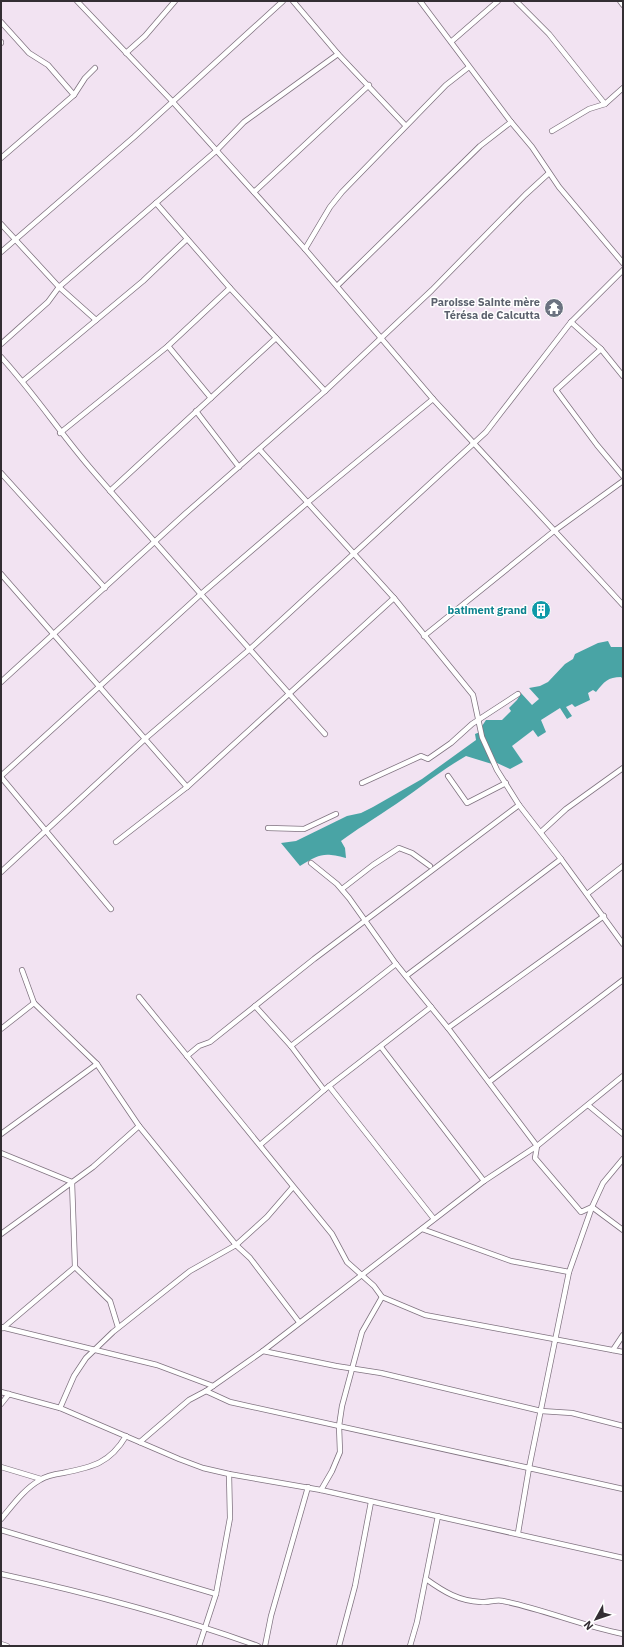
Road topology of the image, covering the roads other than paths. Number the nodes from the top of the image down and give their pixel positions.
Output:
1 (77, 1) edge
2 (174, 1) edge
3 (283, 1) edge
4 (293, 1) edge
5 (420, 1) edge
6 (498, 1) edge
7 (516, 1) edge
8 (620, 1) edge
9 (623, 5) edge
10 (1, 22) edge
11 (452, 41) junction
12 (126, 53) junction
13 (338, 54) junction
14 (469, 67) junction
15 (95, 68) dead end
16 (369, 85) junction
17 (623, 88) edge
18 (74, 96) junction
19 (172, 102) junction
20 (605, 104) junction
21 (511, 122) junction
22 (406, 125) junction
23 (552, 131) dead end
24 (216, 151) junction
25 (1, 158) edge
26 (549, 173) junction
27 (254, 192) junction
28 (156, 203) junction
29 (1, 224) edge
30 (187, 239) junction
31 (15, 240) junction
32 (305, 249) junction
33 (1, 252) edge
34 (623, 263) edge
35 (623, 270) edge
36 (337, 286) junction
37 (59, 287) junction
38 (230, 288) junction
39 (96, 320) junction
40 (571, 322) junction
41 (276, 338) junction
42 (382, 339) junction
43 (1, 344) edge
44 (168, 346) junction
45 (601, 349) junction
46 (1, 357) edge
47 (623, 376) edge
48 (23, 381) junction
49 (326, 391) junction
50 (211, 398) junction
51 (433, 400) junction
52 (196, 411) junction
53 (60, 433) junction
54 (474, 444) junction
55 (260, 450) junction
56 (239, 467) junction
57 (1, 473) edge
58 (623, 476) edge
59 (623, 481) edge
60 (110, 491) junction
61 (306, 503) junction
62 (554, 531) junction
63 (156, 543) junction
64 (353, 553) junction
65 (1, 574) edge
66 (105, 588) junction
67 (201, 594) junction
68 (394, 598) junction
69 (623, 605) edge
70 (54, 635) junction
71 (424, 636) junction
72 (250, 649) junction
73 (2, 680) edge
74 (100, 686) junction
75 (289, 693) junction
76 (518, 694) dead end
77 (479, 720) junction
78 (325, 734) dead end
79 (146, 738) junction
80 (621, 769) edge
81 (448, 776) dead end
82 (623, 776) edge
83 (1, 777) edge
84 (362, 783) dead end
85 (506, 783) junction
86 (187, 787) junction
87 (519, 805) junction
88 (336, 814) dead end
89 (268, 828) dead end
90 (46, 831) junction
91 (541, 832) junction
92 (116, 842) dead end
93 (562, 859) junction
94 (311, 863) dead end
95 (430, 866) dead end
96 (623, 866) edge
97 (1, 872) edge
98 (342, 889) junction
99 (587, 894) junction
100 (111, 909) dead end
101 (604, 916) junction
102 (366, 919) junction
103 (623, 944) edge
104 (396, 964) junction
105 (22, 970) dead end
106 (406, 976) junction
107 (623, 980) edge
108 (139, 997) dead end
109 (34, 1004) junction
110 (255, 1006) junction
111 (431, 1008) junction
112 (448, 1028) junction
113 (1, 1029) edge
114 (291, 1046) junction
115 (381, 1047) junction
116 (187, 1056) junction
117 (97, 1064) junction
118 (623, 1076) edge
119 (489, 1082) junction
120 (330, 1086) junction
121 (324, 1090) junction
122 (588, 1105) junction
123 (139, 1126) junction
124 (1, 1134) edge
125 (623, 1134) edge
126 (260, 1145) junction
127 (537, 1146) junction
128 (1, 1153) edge
129 (623, 1159) edge
130 (484, 1181) junction
131 (72, 1182) junction
132 (293, 1187) junction
133 (592, 1207) junction
134 (434, 1219) junction
135 (422, 1229) junction
136 (623, 1230) edge
137 (1, 1234) edge
138 (236, 1245) junction
139 (75, 1267) junction
140 (570, 1272) junction
141 (362, 1276) junction
142 (382, 1297) junction
143 (299, 1322) junction
144 (2, 1327) edge
145 (118, 1327) junction
146 (623, 1335) edge
147 (556, 1339) junction
148 (95, 1349) junction
149 (613, 1350) junction
150 (263, 1351) junction
151 (623, 1352) edge
152 (351, 1369) junction
153 (214, 1386) junction
154 (206, 1391) junction
155 (1, 1392) edge
156 (9, 1394) junction
157 (1, 1404) edge
158 (60, 1408) junction
159 (541, 1411) junction
160 (339, 1426) junction
161 (623, 1426) edge
162 (126, 1436) junction
163 (140, 1442) junction
164 (1, 1467) edge
165 (529, 1468) junction
166 (228, 1474) junction
167 (41, 1479) junction
168 (308, 1487) junction
169 (623, 1489) edge
170 (320, 1490) junction
171 (372, 1502) junction
172 (438, 1516) junction
173 (1, 1519) edge
174 (3, 1530) edge
175 (518, 1533) junction
176 (1, 1535) edge
177 (623, 1558) edge
178 (1, 1574) edge
179 (426, 1579) junction
180 (216, 1594) junction
181 (205, 1626) junction
182 (623, 1634) edge
183 (1, 1644) edge
184 (7, 1646) edge
185 (199, 1646) edge
186 (258, 1646) edge
187 (265, 1646) edge
188 (339, 1646) edge
189 (410, 1646) edge

1 - 12 street
2 - 12 street
3 - 19 street
4 - 13 street
5 - 11 street
6 - 11 street
7 - 20 street
8 - 9 street
10 - 18 street
11 - 14 street
12 - 19 street
13 - 16 street
13 - 24 street
14 - 21 street
14 - 22 street
15 - 18 street
16 - 22 street
16 - 27 street
17 - 20 street
18 - 25 street
19 - 24 street
19 - 31 street
20 - 23 street
21 - 26 street
21 - 36 street
22 - 32 street
24 - 27 street
24 - 28 street
26 - 34 street
26 - 42 street
27 - 32 street
28 - 30 street
28 - 37 street
29 - 31 street
30 - 38 street
30 - 39 street
31 - 33 street
31 - 37 street
32 - 36 street
35 - 40 street
36 - 42 street
37 - 39 street
37 - 43 street
38 - 41 street
38 - 44 street
39 - 48 street
40 - 45 street
40 - 54 street
41 - 49 street
41 - 50 street
42 - 49 street
42 - 51 street
44 - 50 street
44 - 53 street
45 - 47 street
45 - 58 street
46 - 48 street
48 - 53 street
49 - 55 street
50 - 52 street
51 - 54 street
51 - 61 street
52 - 56 street
52 - 60 street
53 - 60 street
54 - 62 street
54 - 64 street
55 - 56 street
55 - 61 street
56 - 63 street
57 - 66 street
59 - 62 street
60 - 63 street
61 - 64 street
61 - 67 street
62 - 69 street
62 - 71 street
63 - 66 street
63 - 67 street
64 - 68 street
64 - 72 street
65 - 70 street
66 - 70 street
67 - 72 street
67 - 74 street
68 - 71 street
68 - 75 street
70 - 73 street
70 - 74 street
71 - 77 street
72 - 75 street
72 - 79 street
74 - 79 street
74 - 83 street
75 - 78 street
75 - 86 street
76 - 77 street
77 - 84 street
77 - 85 street
79 - 86 street
79 - 90 street
80 - 82 street
80 - 91 street
81 - 85 street
83 - 90 street
85 - 87 street
86 - 92 street
87 - 91 street
87 - 102 street
88 - 89 street
90 - 97 street
90 - 100 street
91 - 93 street
93 - 99 street
93 - 106 street
94 - 98 street
95 - 98 street
96 - 99 street
98 - 102 street
99 - 101 street
101 - 103 street
101 - 112 street
102 - 104 street
102 - 110 street
104 - 106 street
104 - 114 street
105 - 109 street
106 - 111 street
107 - 119 street
108 - 116 street
109 - 113 street
109 - 117 street
110 - 114 street
110 - 116 street
111 - 112 street
111 - 115 street
112 - 119 street
114 - 121 street
115 - 120 street
115 - 130 street
116 - 126 street
117 - 123 street
117 - 124 street
118 - 122 street
119 - 127 street
120 - 121 street
120 - 134 street
121 - 126 street
122 - 125 street
122 - 127 street
123 - 131 street
123 - 138 street
126 - 132 street
127 - 130 street
127 - 133 street
128 - 131 street
129 - 133 street
130 - 134 street
131 - 137 street
131 - 139 street
132 - 138 street
132 - 141 street
133 - 136 street
133 - 140 street
134 - 135 street
135 - 140 street
135 - 141 street
138 - 143 street
138 - 145 street
139 - 144 street
139 - 145 street
140 - 147 street
141 - 142 street
141 - 143 street
142 - 147 street
142 - 152 street
143 - 150 street
144 - 148 street
145 - 148 street
146 - 149 street
147 - 149 street
147 - 159 street
148 - 153 street
148 - 158 street
149 - 151 street
150 - 152 street
150 - 153 street
152 - 159 street
152 - 160 street
153 - 154 street
154 - 160 street
154 - 163 street
155 - 156 street
156 - 157 street
156 - 158 street
158 - 162 street
159 - 161 street
159 - 165 street
160 - 165 street
160 - 170 street
162 - 163 street
162 - 167 street
163 - 166 street
164 - 167 street
165 - 169 street
165 - 175 street
166 - 168 street
166 - 180 street
167 - 173 street
168 - 170 street
168 - 187 street
170 - 171 street
171 - 172 street
171 - 188 street
172 - 175 street
172 - 179 street
174 - 176 street
174 - 180 street
175 - 177 street
178 - 181 street
179 - 182 street
179 - 189 street
180 - 181 street
181 - 185 street
181 - 186 street
183 - 184 street

